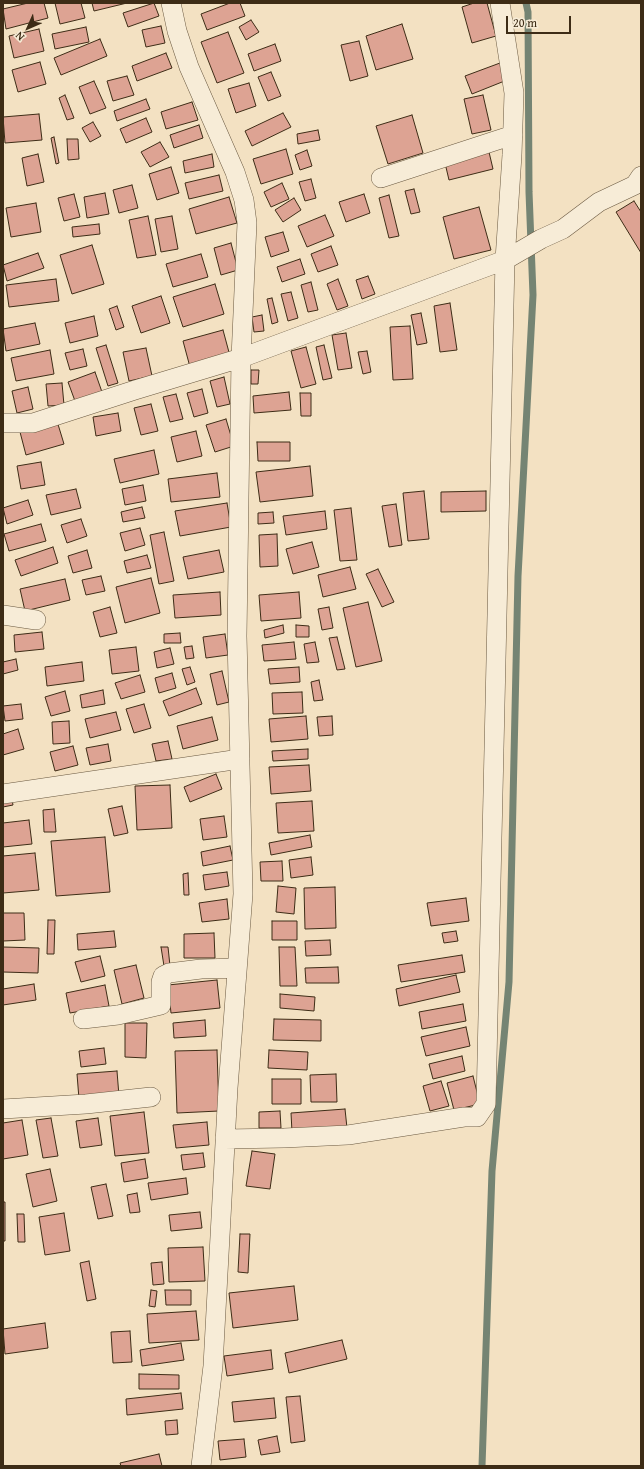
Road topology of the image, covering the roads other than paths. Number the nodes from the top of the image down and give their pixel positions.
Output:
1 (171, 3) edge
2 (500, 3) edge
3 (513, 135) junction
4 (641, 176) edge
5 (381, 178) dead end
6 (505, 260) junction
7 (241, 358) junction
8 (3, 423) edge
9 (3, 615) edge
10 (36, 620) dead end
11 (240, 759) junction
12 (3, 794) edge
13 (237, 968) junction
14 (83, 1019) dead end
15 (151, 1097) dead end
16 (3, 1109) edge
17 (225, 1139) junction
18 (201, 1466) edge

1 - 7 street
2 - 3 street
3 - 5 street
3 - 6 street
4 - 6 street
6 - 7 street
6 - 17 street
7 - 8 street
7 - 11 street
9 - 10 street
11 - 12 street
11 - 13 street
13 - 14 street
13 - 17 street
15 - 16 street
17 - 18 street

